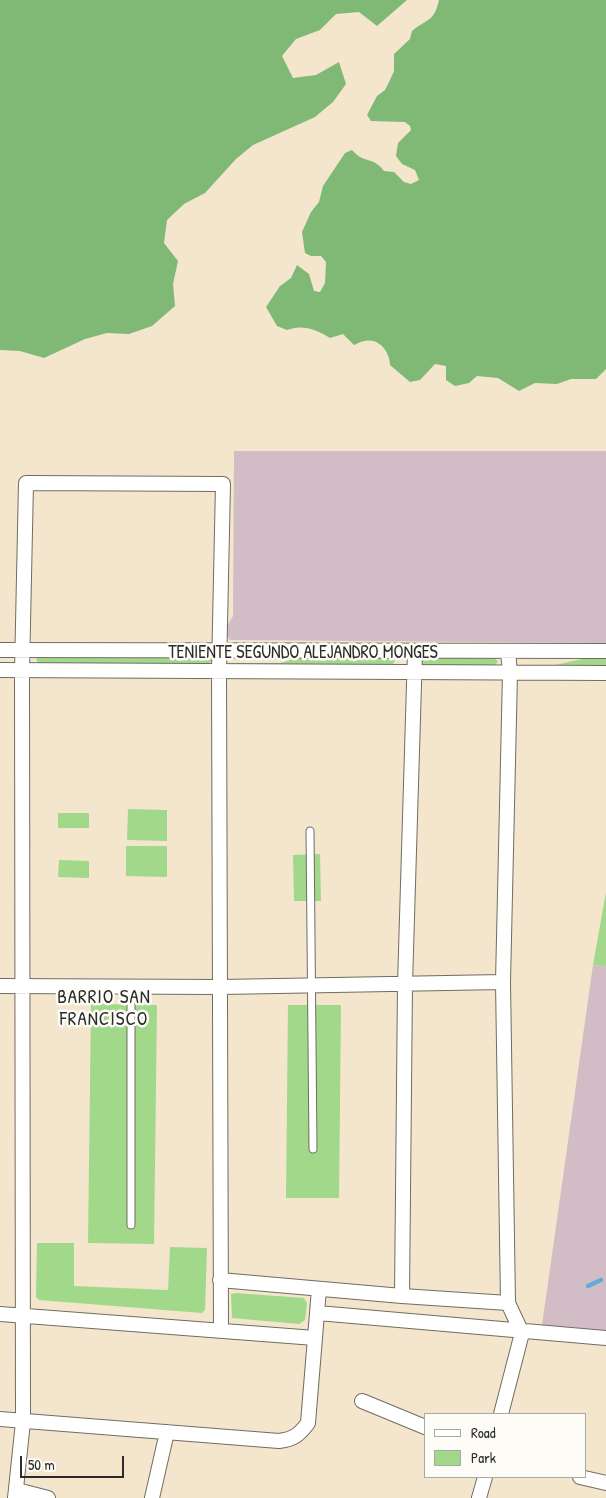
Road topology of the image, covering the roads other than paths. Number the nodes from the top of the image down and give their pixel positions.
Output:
1 (0, 650) edge
2 (22, 650) junction
3 (219, 650) junction
4 (414, 651) junction
5 (508, 651) junction
6 (606, 651) edge
7 (0, 670) edge
8 (22, 670) junction
9 (219, 672) junction
10 (414, 672) junction
11 (510, 673) junction
12 (606, 673) edge
13 (310, 831) dead end
14 (503, 982) junction
15 (405, 984) junction
16 (0, 986) edge
17 (22, 986) junction
18 (131, 986) junction
19 (313, 986) junction
20 (221, 987) junction
21 (313, 1149) dead end
22 (131, 1225) dead end
23 (220, 1280) junction
24 (319, 1289) junction
25 (402, 1296) junction
26 (508, 1303) junction
27 (318, 1313) junction
28 (0, 1314) edge
29 (24, 1316) junction
30 (221, 1330) junction
31 (522, 1333) junction
32 (315, 1338) junction
33 (606, 1338) edge
34 (362, 1401) dead end
35 (501, 1413) edge
36 (0, 1419) edge
37 (23, 1422) junction
38 (424, 1428) edge
39 (167, 1432) junction
40 (485, 1478) edge
41 (584, 1478) edge
42 (606, 1483) edge
43 (16, 1494) edge
44 (48, 1498) edge
45 (152, 1498) edge
46 (479, 1498) edge

1 - 2 street, TENIENTE SEGUNDO ALEJANDRO MONGES
2 - 3 street, TENIENTE SEGUNDO ALEJANDRO MONGES
2 - 3 street
2 - 8 street
3 - 4 street, TENIENTE SEGUNDO ALEJANDRO MONGES
3 - 9 street
4 - 5 street, TENIENTE SEGUNDO ALEJANDRO MONGES
4 - 10 street
5 - 6 street, TENIENTE SEGUNDO ALEJANDRO MONGES
5 - 11 street
7 - 8 street, TENIENTE SEGUNDO ALEJANDRO MONGES
8 - 9 street, TENIENTE SEGUNDO ALEJANDRO MONGES
8 - 17 street
9 - 10 street, TENIENTE SEGUNDO ALEJANDRO MONGES
9 - 20 street
10 - 11 street, TENIENTE SEGUNDO ALEJANDRO MONGES
10 - 15 street
11 - 12 street, TENIENTE SEGUNDO ALEJANDRO MONGES
11 - 14 street
13 - 19 lane
14 - 15 street
14 - 26 street
15 - 19 street
15 - 25 street
16 - 17 street
17 - 18 street
17 - 29 street
18 - 20 street
18 - 22 lane
19 - 20 street
19 - 21 lane
20 - 23 street
23 - 24 street
23 - 30 street
24 - 25 street
24 - 27 street
25 - 26 street
26 - 31 street
27 - 31 street
27 - 32 street
28 - 29 street
29 - 30 street
29 - 37 street
30 - 32 street
31 - 33 street
31 - 35 street
32 - 39 street
34 - 38 street
36 - 37 street
37 - 39 street
37 - 43 street
39 - 45 street
40 - 46 street
41 - 42 street
43 - 44 street

